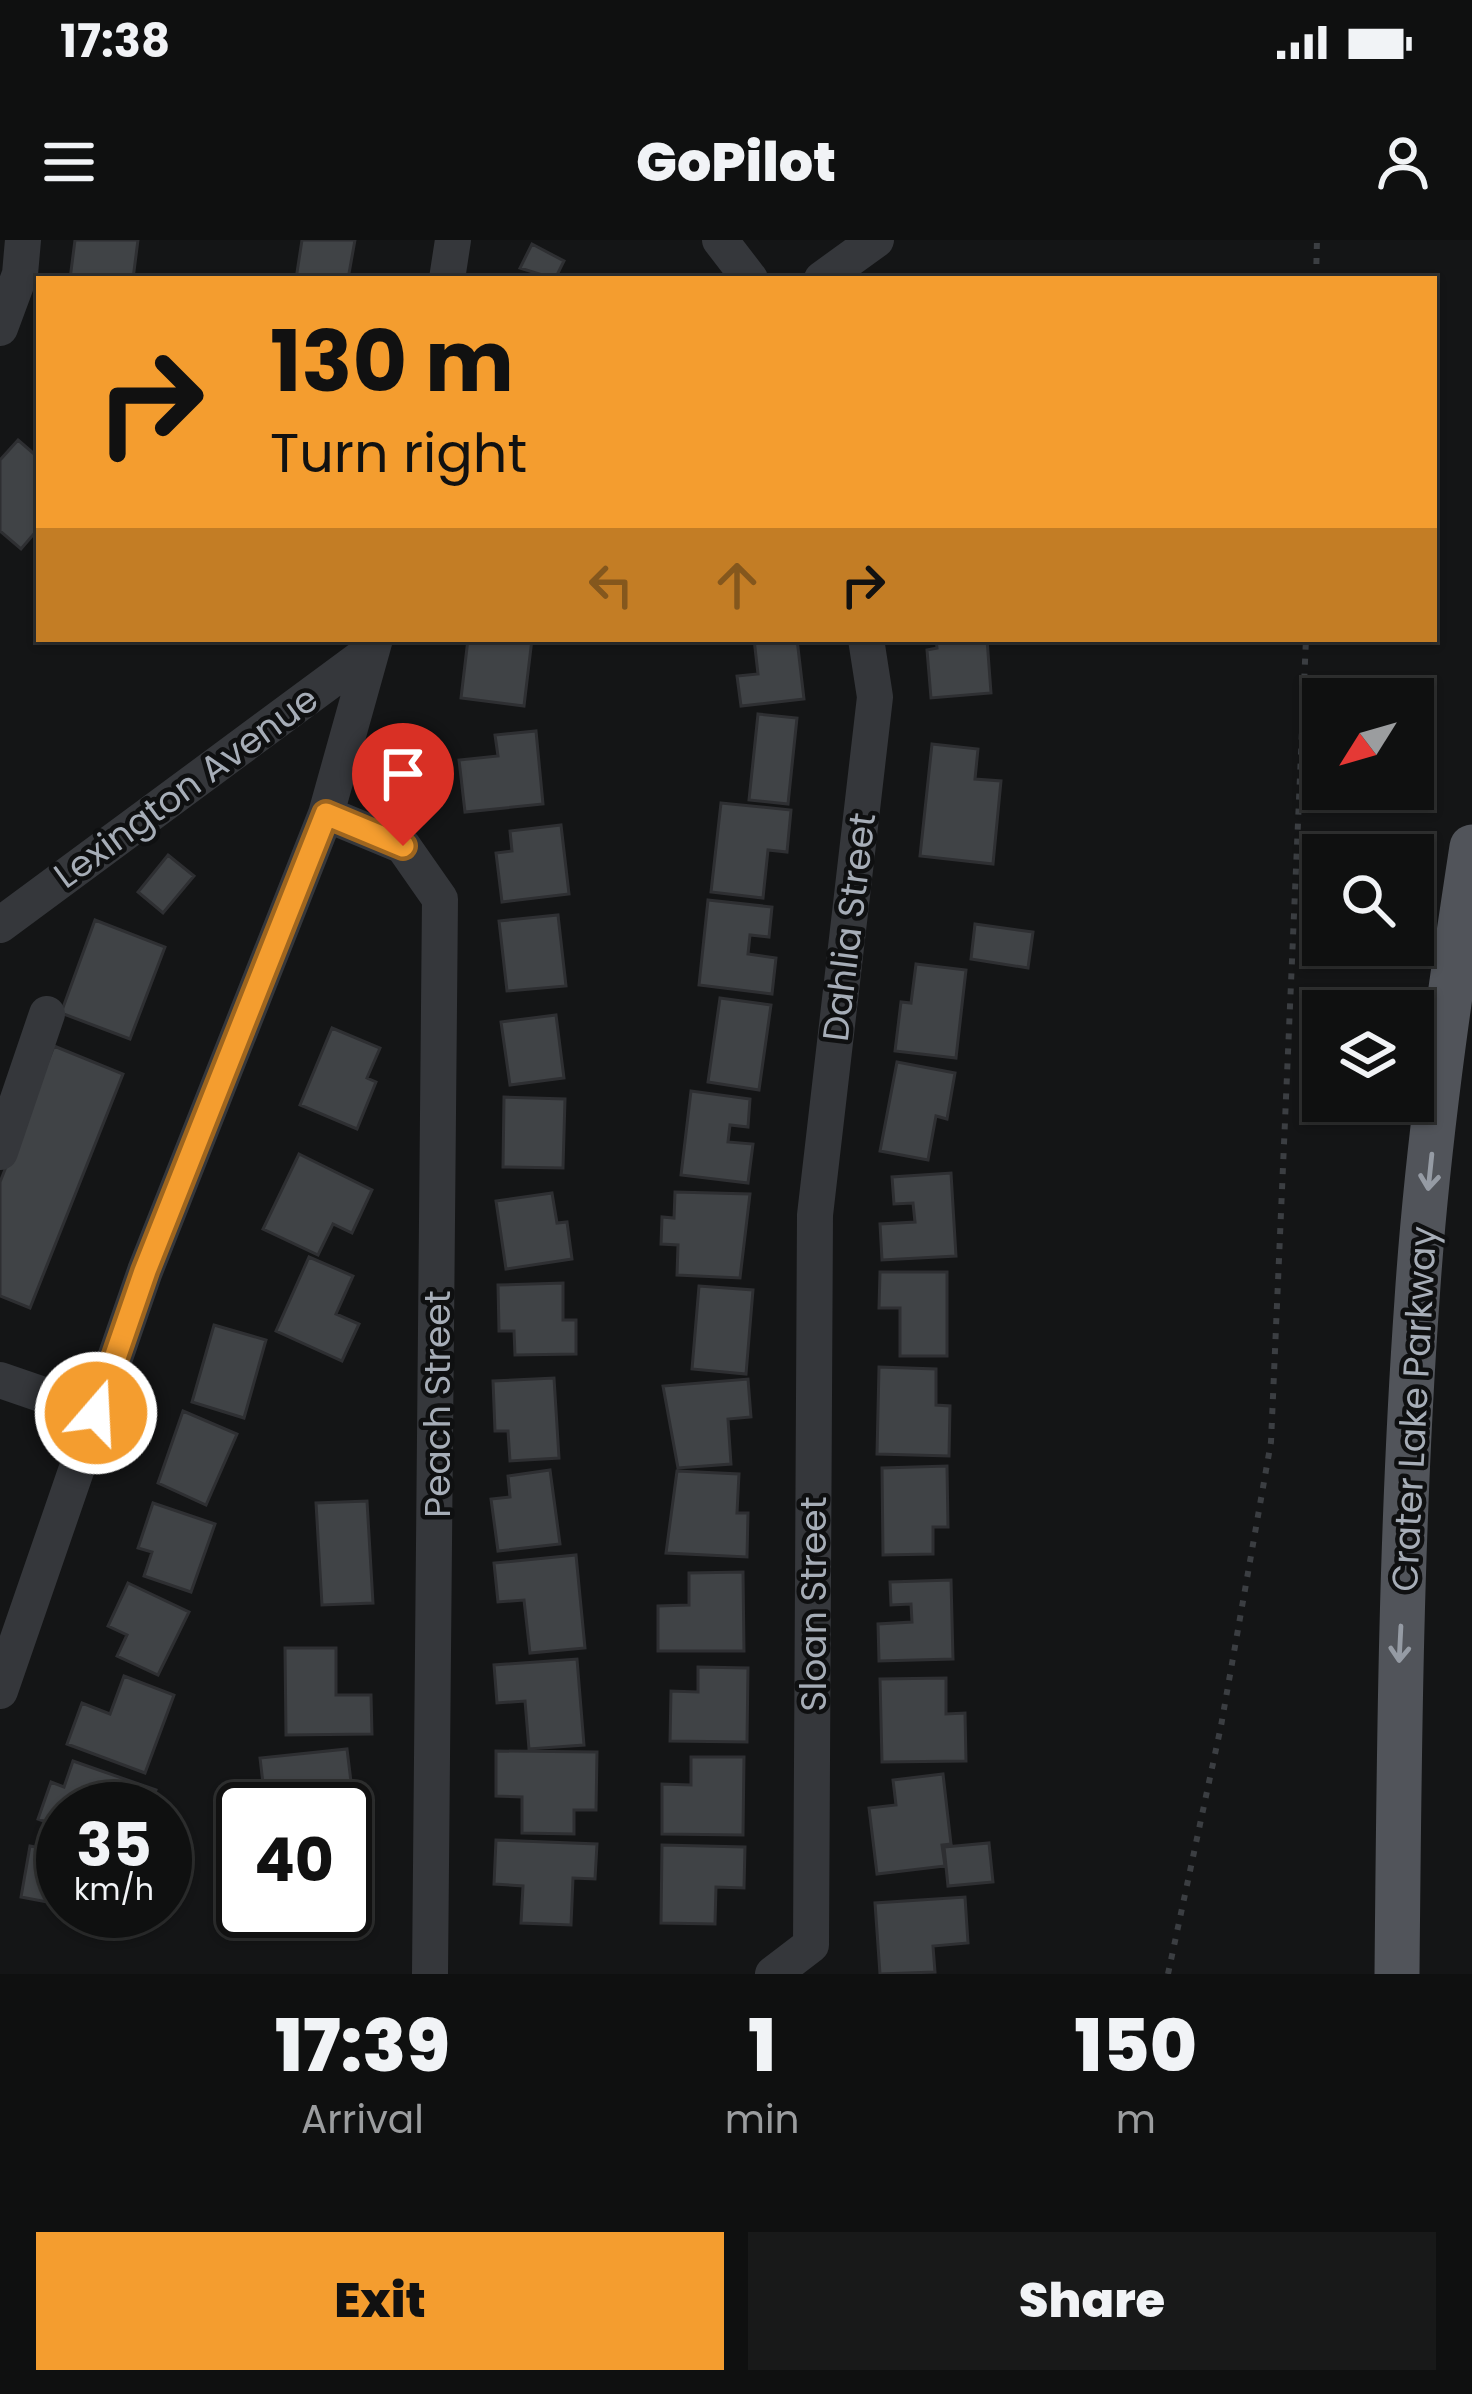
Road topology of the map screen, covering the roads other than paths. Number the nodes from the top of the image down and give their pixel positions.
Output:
1 (23, 240) edge
2 (453, 240) edge
3 (720, 240) edge
4 (876, 240) edge
5 (447, 276) edge
6 (748, 276) edge
7 (826, 276) edge
8 (0, 328) edge
9 (866, 642) edge
10 (374, 644) edge
11 (326, 814) junction
12 (1472, 848) edge
13 (0, 925) edge
14 (47, 1014) dead end
15 (0, 1152) edge
16 (815, 1215) joint
17 (0, 1380) edge
18 (96, 1413) junction
19 (0, 1691) edge
20 (430, 1974) edge
21 (773, 1974) edge
22 (1397, 1974) edge

1 - 8 street
2 - 5 street
3 - 6 street
4 - 7 street
9 - 16 street, Dahlia Street
10 - 11 street
10 - 13 street, Lexington Avenue
11 - 18 street
11 - 20 street, Peach Street
12 -> 22 main road, Crater Lake Parkway
14 - 15 street
16 - 21 street, Sloan Street
17 - 18 street
18 - 19 street

